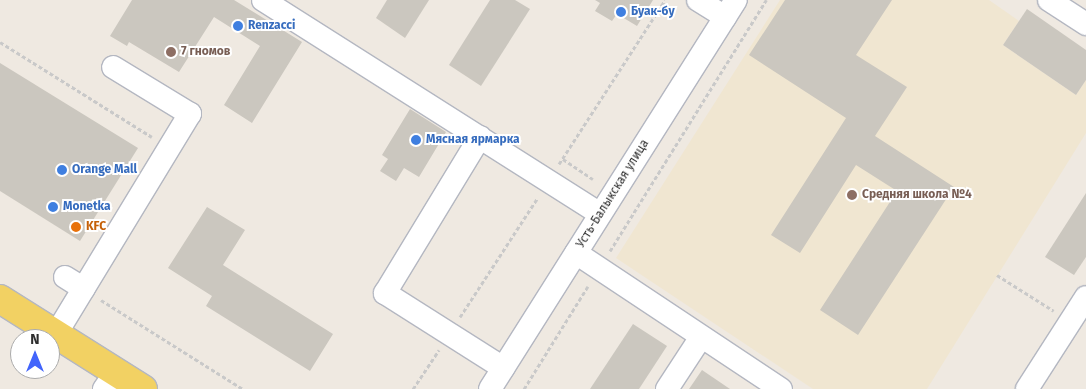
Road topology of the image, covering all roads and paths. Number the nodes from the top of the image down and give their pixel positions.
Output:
1 (263, 0) edge
2 (698, 0) edge
3 (766, 0) edge
4 (1049, 0) edge
5 (731, 8) edge
6 (1086, 24) edge
7 (0, 42) edge
8 (113, 67) dead end
9 (480, 137) junction
10 (170, 148) junction
11 (562, 159) dead end
12 (593, 179) dead end
13 (600, 214) junction
14 (576, 252) junction
15 (599, 268) junction
16 (997, 275) dead end
17 (74, 283) junction
18 (1086, 297) edge
19 (0, 299) edge
20 (1078, 327) edge
21 (48, 329) edge
22 (58, 329) edge
23 (60, 337) edge
24 (701, 337) junction
25 (503, 368) junction
26 (110, 380) edge
27 (143, 389) edge
28 (243, 389) edge
29 (490, 389) edge
30 (524, 389) edge
31 (667, 389) edge
32 (781, 389) edge
33 (1026, 389) edge

1 - 9 street
2 - 5 street
3 - 15 path
4 - 6 street
5 - 13 street, Усть-Балыкская улица
7 - 10 path
8 - 10 street
9 - 13 street
9 - 25 street
10 - 17 street
11 - 12 path
13 - 14 street, Усть-Балыкская улица
14 - 15 street
14 - 25 street, Усть-Балыкская улица
15 - 24 street
15 - 30 path
16 - 20 path
17 - 22 street
17 - 28 path
18 - 20 street
19 - 21 main road
20 - 33 street
23 - 26 main road
24 - 31 street
24 - 32 street
25 - 29 street, Усть-Балыкская улица
26 - 27 main road

